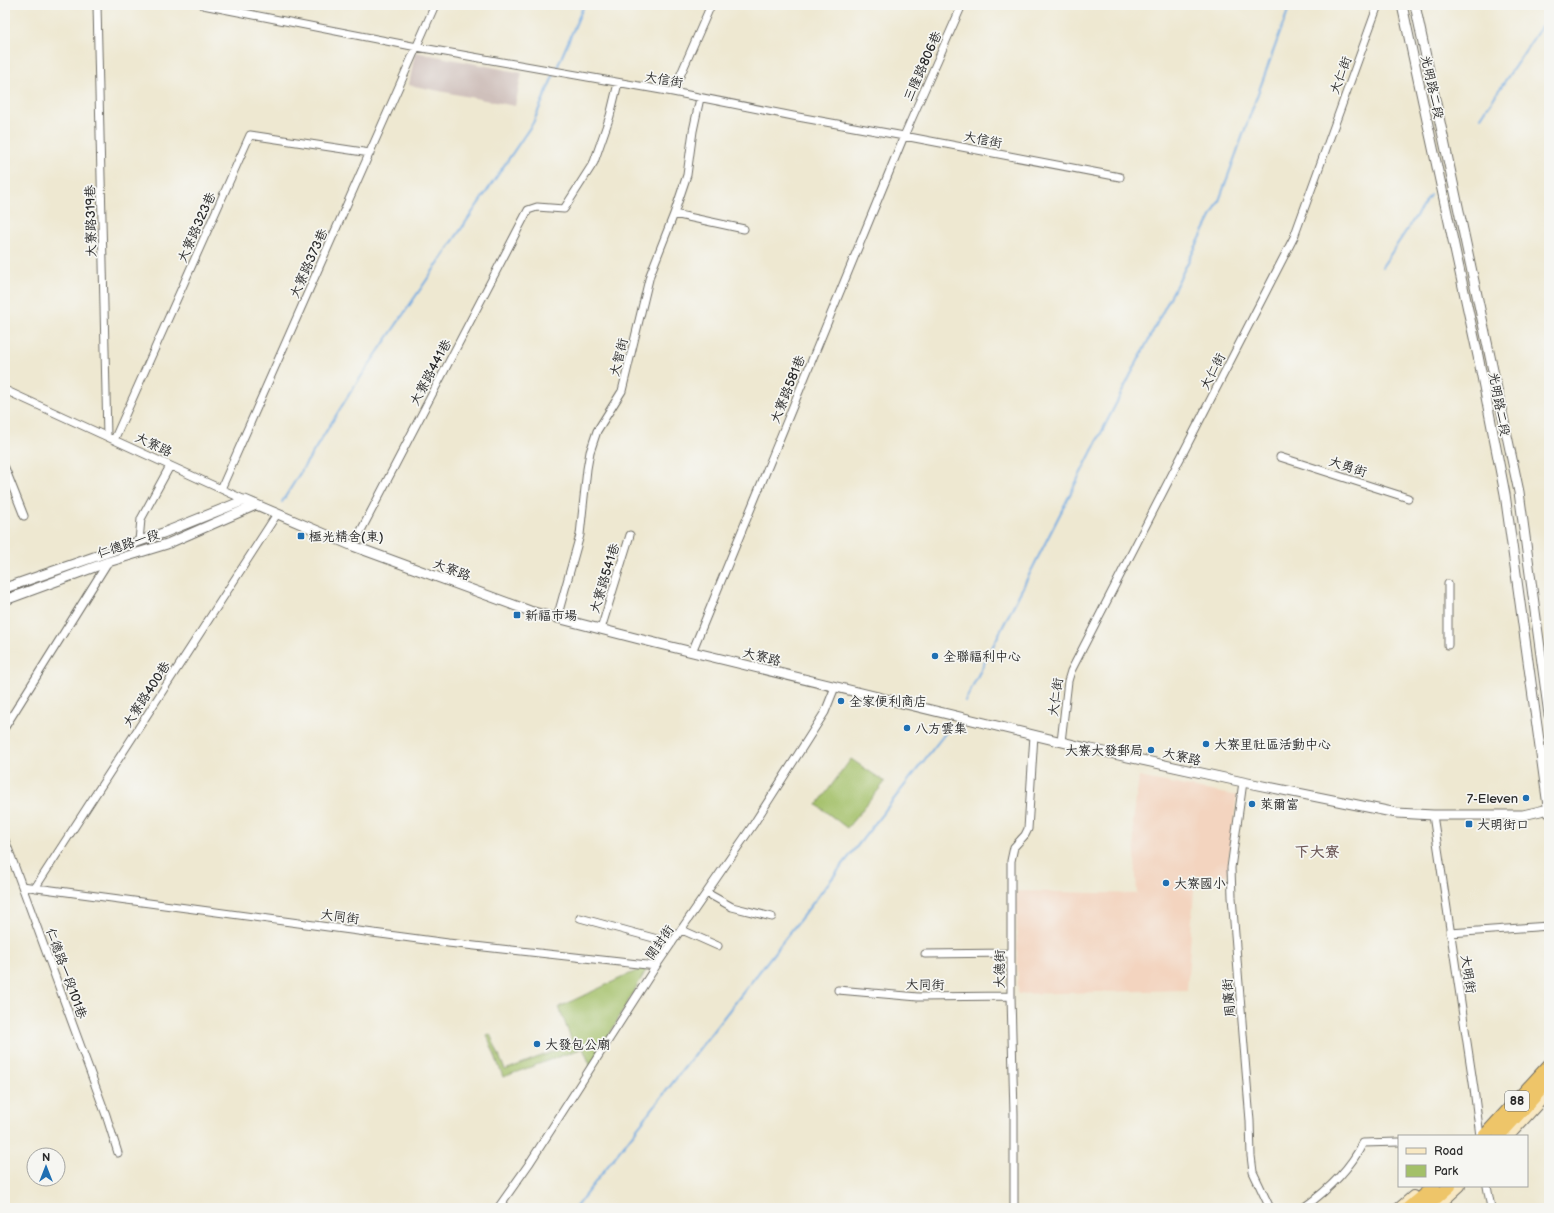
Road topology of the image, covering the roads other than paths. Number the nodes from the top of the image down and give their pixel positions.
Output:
1 (97, 5) edge
2 (203, 5) edge
3 (435, 5) edge
4 (711, 5) edge
5 (962, 5) edge
6 (1378, 5) edge
7 (1402, 5) edge
8 (1415, 5) edge
9 (417, 47) junction
10 (618, 83) junction
11 (673, 92) junction
12 (700, 98) junction
13 (904, 136) junction
14 (370, 153) junction
15 (1120, 177) dead end
16 (674, 214) junction
17 (744, 230) dead end
18 (5, 390) edge
19 (107, 436) junction
20 (114, 440) junction
21 (1280, 457) dead end
22 (170, 466) junction
23 (5, 468) edge
24 (221, 489) junction
25 (1408, 498) dead end
26 (245, 500) junction
27 (256, 505) junction
28 (277, 514) junction
29 (24, 516) dead end
30 (630, 534) dead end
31 (139, 541) junction
32 (353, 546) junction
33 (108, 562) junction
34 (1448, 584) dead end
35 (5, 588) edge
36 (5, 600) edge
37 (556, 618) junction
38 (601, 629) junction
39 (1448, 645) dead end
40 (692, 652) junction
41 (835, 687) junction
42 (1549, 715) edge
43 (5, 727) edge
44 (1034, 735) junction
45 (1061, 742) junction
46 (1242, 782) junction
47 (1549, 809) edge
48 (1549, 813) edge
49 (1433, 815) junction
50 (5, 840) edge
51 (22, 886) junction
52 (35, 888) junction
53 (707, 893) junction
54 (772, 917) dead end
55 (580, 918) dead end
56 (1549, 926) edge
57 (682, 930) junction
58 (1450, 933) junction
59 (672, 943) junction
60 (718, 946) dead end
61 (1011, 953) junction
62 (925, 954) dead end
63 (656, 966) junction
64 (838, 990) dead end
65 (1011, 996) junction
66 (1549, 1057) edge
67 (1549, 1065) edge
68 (1549, 1081) edge
69 (1549, 1092) edge
70 (1480, 1135) edge
71 (1500, 1135) edge
72 (1510, 1135) edge
73 (1398, 1142) edge
74 (118, 1153) dead end
75 (1424, 1187) edge
76 (1433, 1187) edge
77 (1449, 1187) edge
78 (1459, 1187) edge
79 (1487, 1187) edge
80 (498, 1208) edge
81 (1014, 1208) edge
82 (1270, 1208) edge
83 (1303, 1208) edge
84 (1399, 1208) edge
85 (1408, 1208) edge
86 (1425, 1208) edge
87 (1436, 1208) edge
88 (1491, 1208) edge

1 - 19 street, 大寮路319巷
2 - 9 street, 大信街
3 - 9 street, 大寮路373巷
4 - 11 street
5 - 13 street, 三隆路806巷
6 - 45 street, 大仁街
7 - 47 street, 光明路二段
8 - 42 street, 光明路二段
9 - 10 street, 大信街
9 - 14 street, 大寮路373巷
10 - 11 street, 大信街
10 - 32 street, 大寮路441巷
11 - 12 street, 大信街
12 - 13 street, 大信街
12 - 16 street, 大智街
13 - 15 street, 大信街
13 - 40 street, 大寮路581巷
14 - 20 street, 大寮路323巷
14 - 24 street, 大寮路373巷
16 - 17 street
16 - 37 street, 大智街
18 - 19 street, 大寮路
19 - 20 street, 大寮路
20 - 22 street, 大寮路
21 - 25 street, 大勇街
22 - 24 street, 大寮路
22 - 31 street
23 - 29 street
24 - 26 street, 大寮路
26 - 27 street, 大寮路
26 - 31 street, 仁德路一段
27 - 28 street, 大寮路
27 - 33 street, 仁德路一段
28 - 32 street, 大寮路
28 - 52 street, 大寮路400巷
30 - 38 street, 大寮路541巷
31 - 35 street, 仁德路一段
32 - 37 street, 大寮路
33 - 36 street, 仁德路一段
33 - 43 street
34 - 39 street
37 - 38 street, 大寮路
38 - 40 street, 大寮路
40 - 41 street, 大寮路
41 - 44 street, 大寮路
41 - 53 street, 開封街
44 - 45 street, 大寮路
44 - 61 street, 大德街
45 - 46 street, 大寮路
46 - 49 street, 大寮路
46 - 82 street, 周廣街
47 - 48 street, 光明路二段
47 - 49 street, 大寮路
49 - 58 street, 大明街
50 - 51 street, 仁德路一段101巷
51 - 52 street, 大同街
51 - 74 street, 仁德路一段101巷
52 - 63 street, 大同街
53 - 54 street
53 - 57 street, 開封街
55 - 59 street
56 - 58 street
57 - 59 street, 開封街
57 - 60 street
58 - 70 street, 大明街
59 - 63 street, 開封街
61 - 62 street
61 - 65 street, 大德街
63 - 80 street, 開封街
64 - 65 street, 大同街
65 - 81 street, 大德街
66 - 70 main road
67 - 70 highway, 88
68 - 71 highway, 88
69 - 72 main road
73 - 83 street
75 - 84 main road
76 - 85 highway
77 - 86 highway
78 - 87 main road
79 - 88 street

